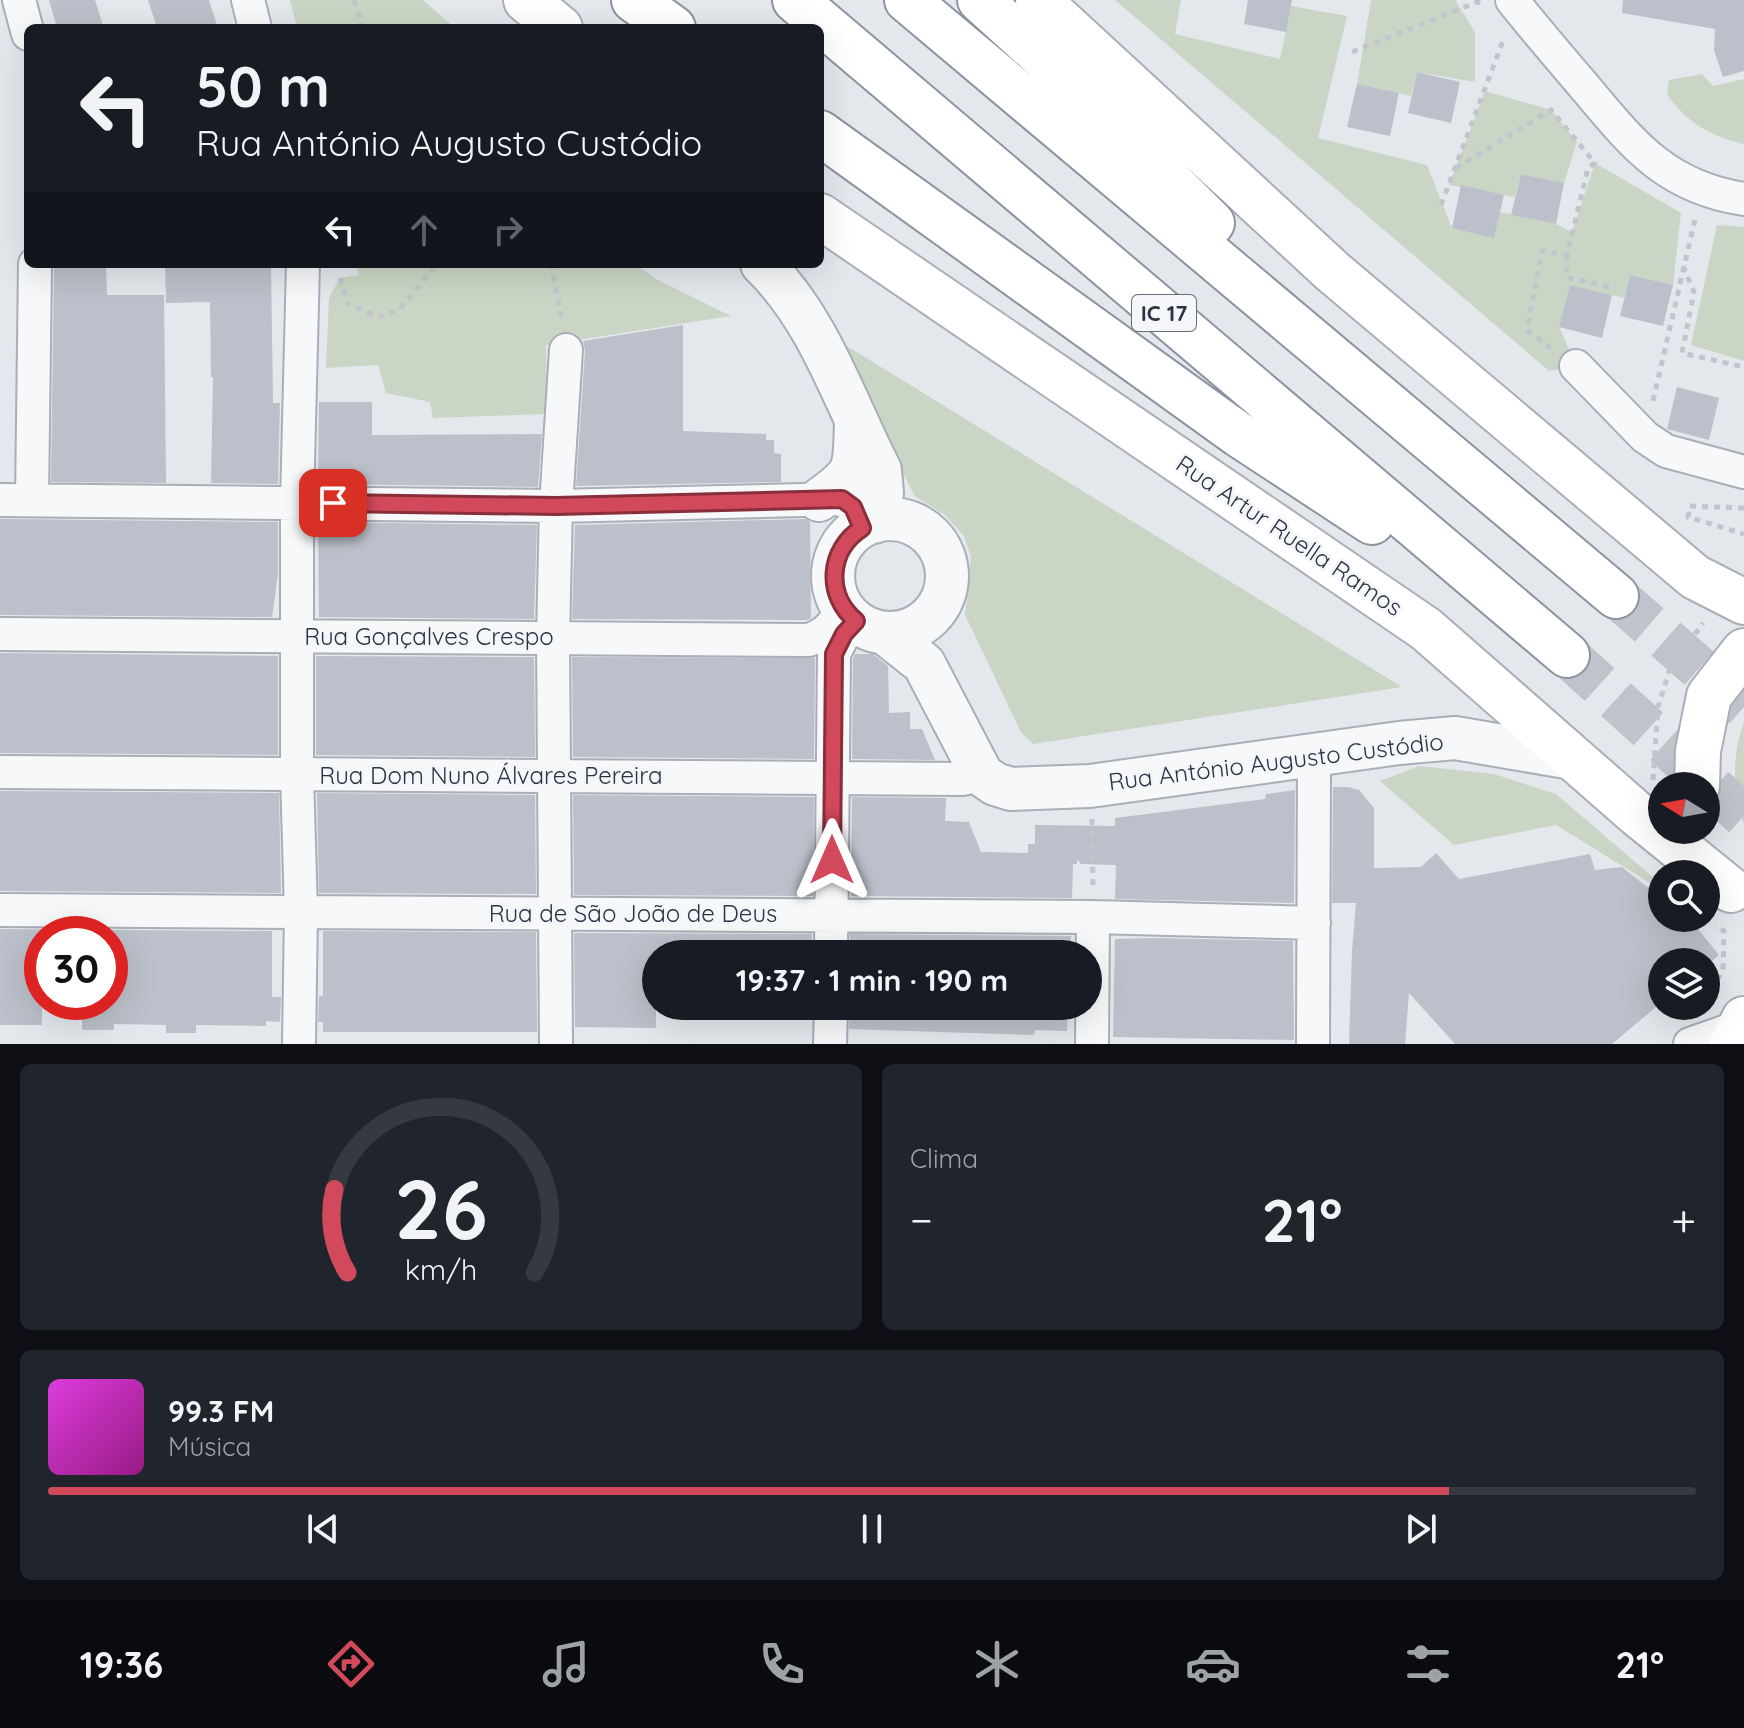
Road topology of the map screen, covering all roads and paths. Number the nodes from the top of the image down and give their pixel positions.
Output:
1 (19, 0) edge
2 (248, 0) edge
3 (354, 0) edge
4 (634, 0) edge
5 (795, 0) edge
6 (907, 0) edge
7 (980, 0) edge
8 (1038, 0) edge
9 (1513, 2) edge
10 (25, 24) edge
11 (254, 24) edge
12 (362, 24) edge
13 (667, 24) edge
14 (823, 24) edge
15 (824, 25) edge
16 (1352, 52) dead end
17 (824, 136) edge
18 (1456, 168) junction
19 (1703, 188) junction
20 (1744, 199) edge
21 (1441, 205) dead end
22 (824, 219) edge
23 (1567, 255) junction
24 (1683, 266) junction
25 (35, 268) edge
26 (303, 268) edge
27 (434, 268) edge
28 (552, 268) edge
29 (766, 268) edge
30 (340, 278) dead end
31 (1615, 288) dead end
32 (1527, 330) dead end
33 (566, 350) joint
34 (1576, 366) dead end
35 (1744, 367) edge
36 (856, 422) junction
37 (1418, 428) junction
38 (1645, 437) junction
39 (1744, 472) edge
40 (16, 500) edge
41 (819, 500) junction
42 (297, 502) junction
43 (556, 506) junction
44 (1744, 508) edge
45 (868, 525) junction
46 (1744, 534) edge
47 (1616, 596) tunnel mouth
48 (1744, 602) edge
49 (938, 607) junction
50 (861, 620) junction
51 (1531, 627) junction
52 (0, 634) edge
53 (298, 636) junction
54 (553, 637) junction
55 (1744, 651) edge
56 (1567, 655) tunnel mouth
57 (1314, 755) junction
58 (1572, 758) junction
59 (0, 772) edge
60 (1697, 772) edge
61 (297, 775) junction
62 (982, 775) junction
63 (553, 776) junction
64 (832, 777) junction
65 (1094, 842) dead end
66 (1708, 844) edge
67 (1727, 905) edge
68 (0, 910) edge
69 (301, 912) junction
70 (555, 914) junction
71 (831, 916) junction
72 (1093, 917) junction
73 (1314, 923) junction
74 (831, 940) edge
75 (1720, 975) edge
76 (831, 1020) edge
77 (1739, 1030) edge
78 (299, 1044) edge
79 (556, 1044) edge
80 (830, 1044) edge
81 (1092, 1044) edge
82 (1313, 1044) edge
83 (1690, 1044) edge

1 - 10 street
2 - 11 street
3 - 12 path
4 - 13 main road
5 - 14 main road, IC 17
6 - 37 main road
7 - 37 main road
8 - 48 main road
9 - 16 path
9 - 18 path
9 - 19 street
15 - 51 main road, IC 17
17 - 51 main road
18 - 21 path
18 - 23 path
19 - 20 street
19 - 24 path
22 - 58 main road, Rua Artur Ruella Ramos
23 - 31 path
23 - 32 path
24 - 35 path
24 - 38 path
25 - 40 street
26 - 42 street
27 - 30 path
28 - 33 path
29 - 36 street
33 - 43 street
34 - 38 street
36 - 41 street
36 - 45 street
37 - 47 main road
38 - 39 street
40 - 42 street
41 - 43 street
41 - 45 street
42 - 43 street
42 - 53 street
43 - 54 street
44 - 46 path
45 - 49 street
45 - 50 street
49 - 50 street
49 - 62 street
50 - 54 street, Rua Gonçalves Crespo
50 - 62 street
50 - 64 street
51 - 56 main road, IC 17
52 - 53 street, Rua Gonçalves Crespo
53 - 54 street, Rua Gonçalves Crespo
53 - 61 street
54 - 63 street
55 - 60 main road
57 - 58 street, Rua António Augusto Custódio
57 - 62 street, Rua António Augusto Custódio
57 - 73 street
58 - 67 main road, Rua Artur Ruella Ramos
59 - 61 street, Rua Dom Nuno Álvares Pereira
61 - 63 street, Rua Dom Nuno Álvares Pereira
61 - 69 street
62 - 64 street, Rua Dom Nuno Álvares Pereira
63 - 64 street, Rua Dom Nuno Álvares Pereira
63 - 70 street
64 - 71 street
65 - 72 path
66 - 67 main road
67 - 75 path
68 - 69 street, Rua de São João de Deus
69 - 70 street, Rua de São João de Deus
69 - 78 street
70 - 71 street, Rua de São João de Deus
70 - 79 street
71 - 72 street, Rua de São João de Deus
71 - 74 street
72 - 73 street, Rua de São João de Deus
72 - 81 street
73 - 82 street
76 - 80 street
77 - 83 street

